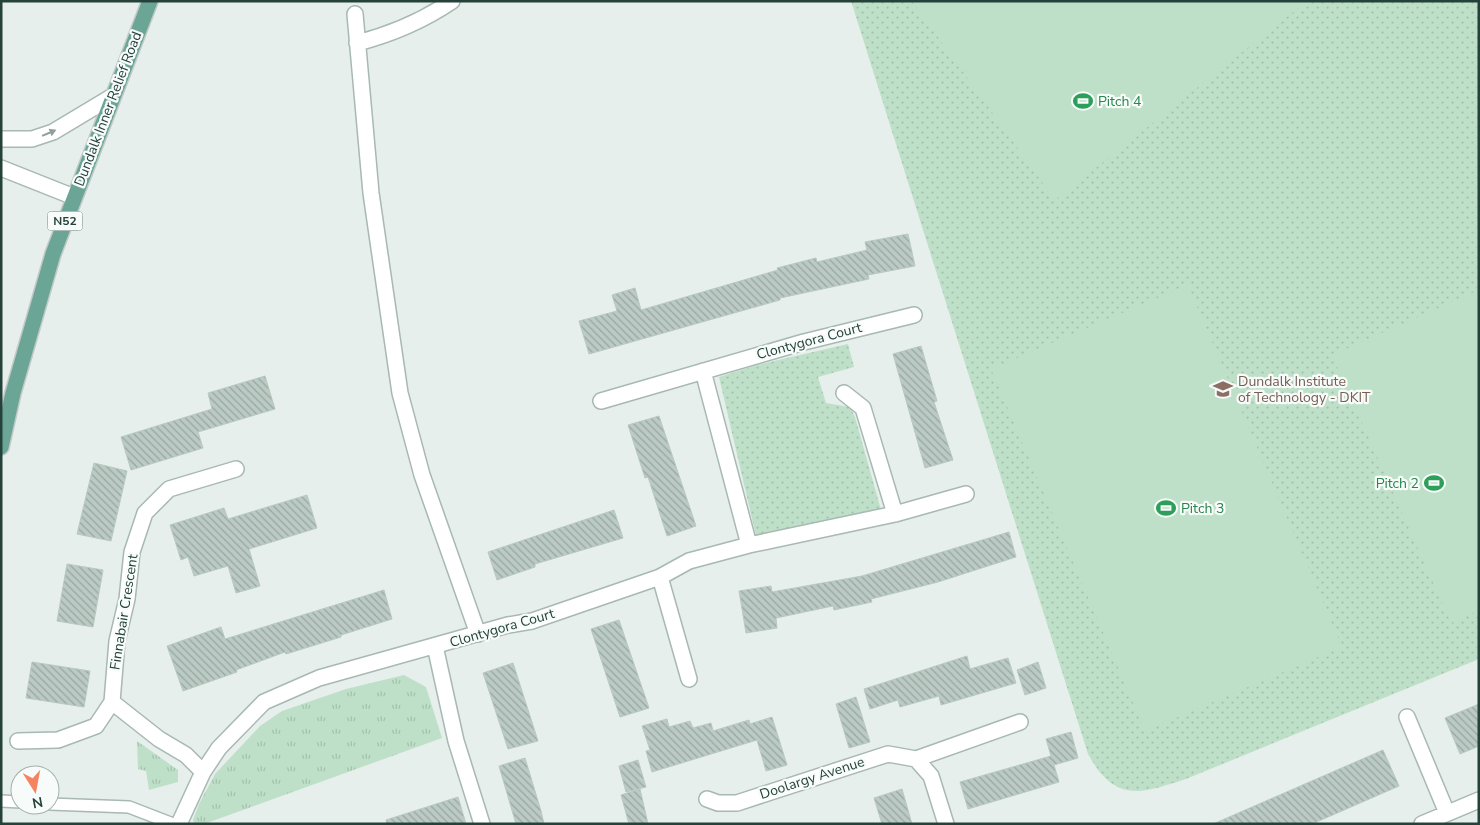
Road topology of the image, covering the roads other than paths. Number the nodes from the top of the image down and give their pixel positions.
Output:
1 (150, 1) edge
2 (452, 1) edge
3 (355, 14) dead end
4 (357, 43) junction
5 (112, 96) junction
6 (1, 139) edge
7 (1, 168) edge
8 (74, 196) junction
9 (914, 315) dead end
10 (704, 371) junction
11 (844, 393) dead end
12 (601, 401) dead end
13 (1, 447) edge
14 (236, 469) dead end
15 (966, 494) dead end
16 (895, 514) junction
17 (749, 545) junction
18 (660, 577) junction
19 (478, 634) junction
20 (435, 646) junction
21 (689, 679) dead end
22 (112, 702) junction
23 (1407, 717) dead end
24 (1020, 722) dead end
25 (18, 741) dead end
26 (916, 760) junction
27 (203, 772) junction
28 (707, 799) dead end
29 (1479, 800) edge
30 (60, 804) edge
31 (1447, 813) junction
32 (173, 824) edge
33 (179, 824) edge
34 (482, 824) edge
35 (946, 824) edge
36 (1422, 824) edge

1 - 5 main road, Dundalk Inner Relief Road / N52
2 - 4 street
3 - 4 street
4 - 19 street
6 -> 5 street
5 - 8 main road, Dundalk Inner Relief Road / N52
7 - 8 street
8 - 13 main road, Dundalk Inner Relief Road / N52
9 - 10 street, Clontygora Court
10 - 12 street, Clontygora Court
10 - 17 street
11 - 16 street
14 - 22 street, Finnabair Crescent
15 - 16 street, Clontygora Court
16 - 17 street, Clontygora Court
17 - 18 street, Clontygora Court
18 - 19 street, Clontygora Court
18 - 21 street
19 - 20 street, Clontygora Court
20 - 27 street
20 - 34 street, Clontygora Court
22 - 25 street
22 - 27 street
23 - 31 street
24 - 26 street
26 - 28 street, Doolargy Avenue
26 - 35 street
27 - 33 street
29 - 31 street
30 - 32 lane
31 - 36 street

